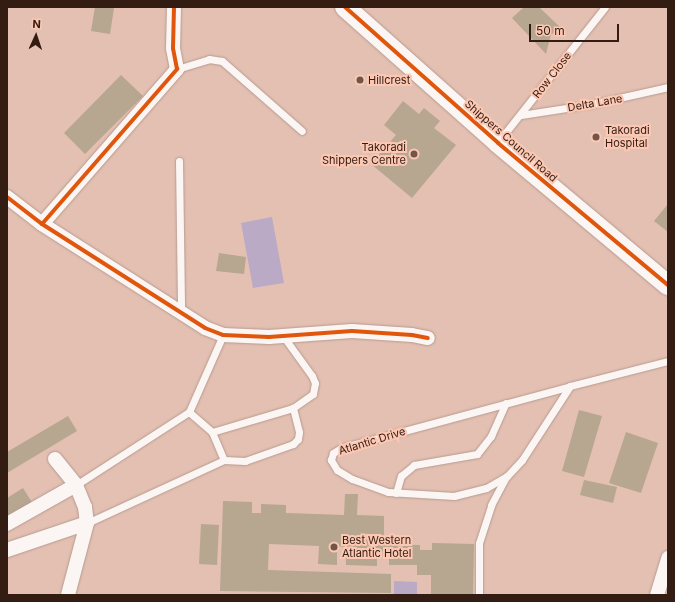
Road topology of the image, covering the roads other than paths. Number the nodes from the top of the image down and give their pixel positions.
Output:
1 (174, 7) edge
2 (345, 7) edge
3 (605, 7) edge
4 (177, 69) junction
5 (668, 87) edge
6 (521, 114) junction
7 (302, 131) dead end
8 (498, 142) junction
9 (179, 160) dead end
10 (7, 197) edge
11 (42, 224) junction
12 (667, 286) edge
13 (181, 313) junction
14 (223, 335) junction
15 (283, 335) junction
16 (428, 338) dead end
17 (668, 361) edge
18 (570, 386) junction
19 (506, 403) junction
20 (293, 408) junction
21 (189, 412) junction
22 (212, 432) junction
23 (55, 459) dead end
24 (224, 460) junction
25 (507, 476) junction
26 (76, 485) junction
27 (396, 493) junction
28 (87, 523) junction
29 (7, 524) edge
30 (7, 550) edge
31 (668, 558) edge
32 (68, 595) edge
33 (479, 595) edge
34 (657, 595) edge

1 - 4 street
2 - 8 street, Shippers Council Road
3 - 6 lane, Row Close
4 - 7 lane
4 - 11 street
5 - 6 lane, Delta Lane
6 - 8 lane, Row Close
8 - 12 street, Shippers Council Road
9 - 13 lane
10 - 11 street
11 - 13 street
13 - 14 street
14 - 15 street
14 - 21 lane
15 - 16 street
15 - 20 lane
17 - 18 lane, Atlantic Drive
18 - 19 lane, Atlantic Drive
18 - 25 lane, Atlantic Drive
19 - 27 lane
19 - 27 lane, Atlantic Drive
20 - 22 lane
20 - 24 lane
21 - 22 lane
21 - 26 lane
22 - 24 lane
23 - 26 street
24 - 28 lane
25 - 27 lane, Atlantic Drive
25 - 33 lane
26 - 28 street
26 - 29 street
28 - 30 street
28 - 32 street
31 - 34 street

